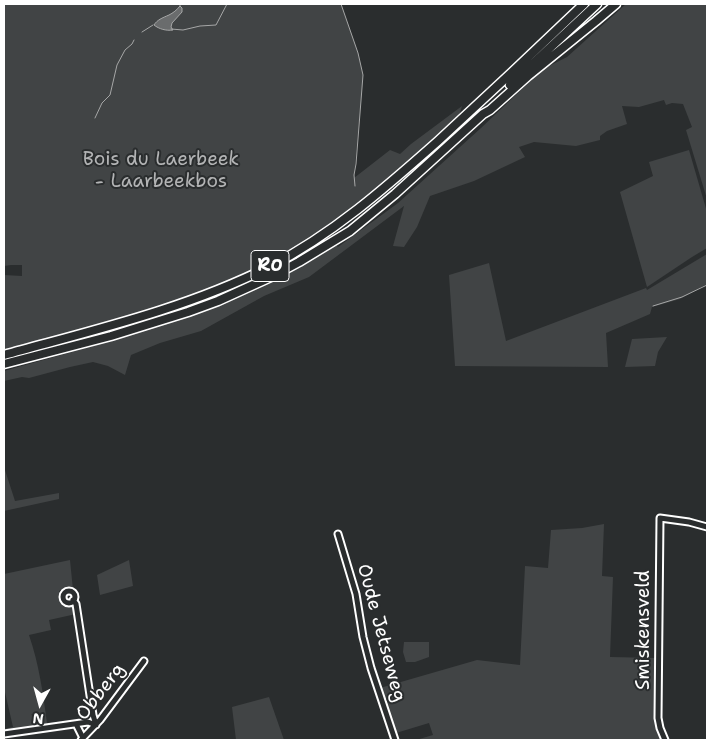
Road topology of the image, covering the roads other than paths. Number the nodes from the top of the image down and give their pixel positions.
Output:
1 (584, 4) edge
2 (597, 4) edge
3 (616, 4) edge
4 (483, 114) junction
5 (4, 355) edge
6 (4, 364) edge
7 (707, 527) edge
8 (338, 534) dead end
9 (73, 600) dead end
10 (144, 661) dead end
11 (76, 724) junction
12 (96, 725) junction
13 (4, 734) edge
14 (11, 734) junction
15 (82, 739) edge
16 (6, 740) edge
17 (395, 740) edge
18 (665, 740) edge

1 - 5 highway, R0
2 - 4 highway, R0
3 - 4 highway
4 - 6 highway, R0
7 - 18 street, Smiskensveld
8 - 17 street, Oude Jetseweg
9 - 12 street
10 - 12 street, Obberg
11 - 12 street
11 - 14 street
11 - 15 street
12 - 15 street, Obberg
13 - 14 street
14 - 16 street

